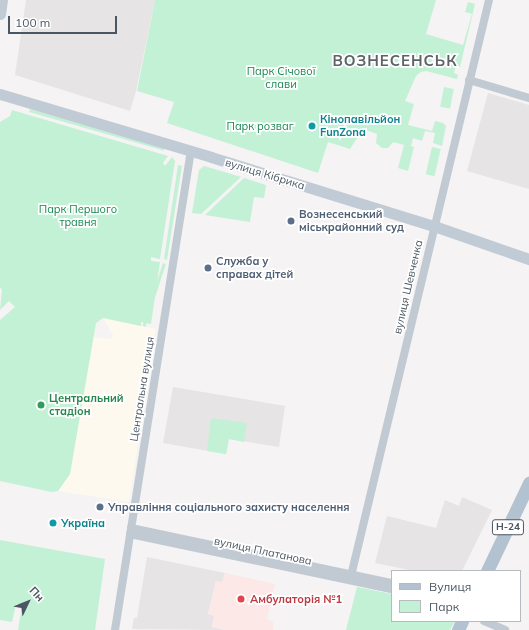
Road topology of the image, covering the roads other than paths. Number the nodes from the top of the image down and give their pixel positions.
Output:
1 (2, 0) edge
2 (489, 0) edge
3 (0, 14) edge
4 (469, 80) junction
5 (0, 94) edge
6 (529, 98) edge
7 (191, 151) junction
8 (434, 226) junction
9 (529, 259) edge
10 (529, 483) edge
11 (130, 531) junction
12 (487, 570) edge
13 (350, 577) junction
14 (391, 582) edge
15 (391, 589) edge
16 (486, 622) edge
17 (115, 630) edge
18 (505, 630) edge

1 - 3 main road
2 - 4 street, вулиця Шевченка
4 - 6 street
4 - 8 street, вулиця Шевченка
5 - 7 main road, вулиця Кібрика
7 - 8 main road, вулиця Кібрика
7 - 11 street, Центральна вулиця
8 - 9 main road, вулиця Кібрика
8 - 13 street, вулиця Шевченка
10 - 12 main road, Н-24
11 - 13 street, вулиця Платанова
11 - 17 street, Центральна вулиця
13 - 14 street, вулиця Платанова
13 - 15 street, вулиця Платанова
16 - 18 street

